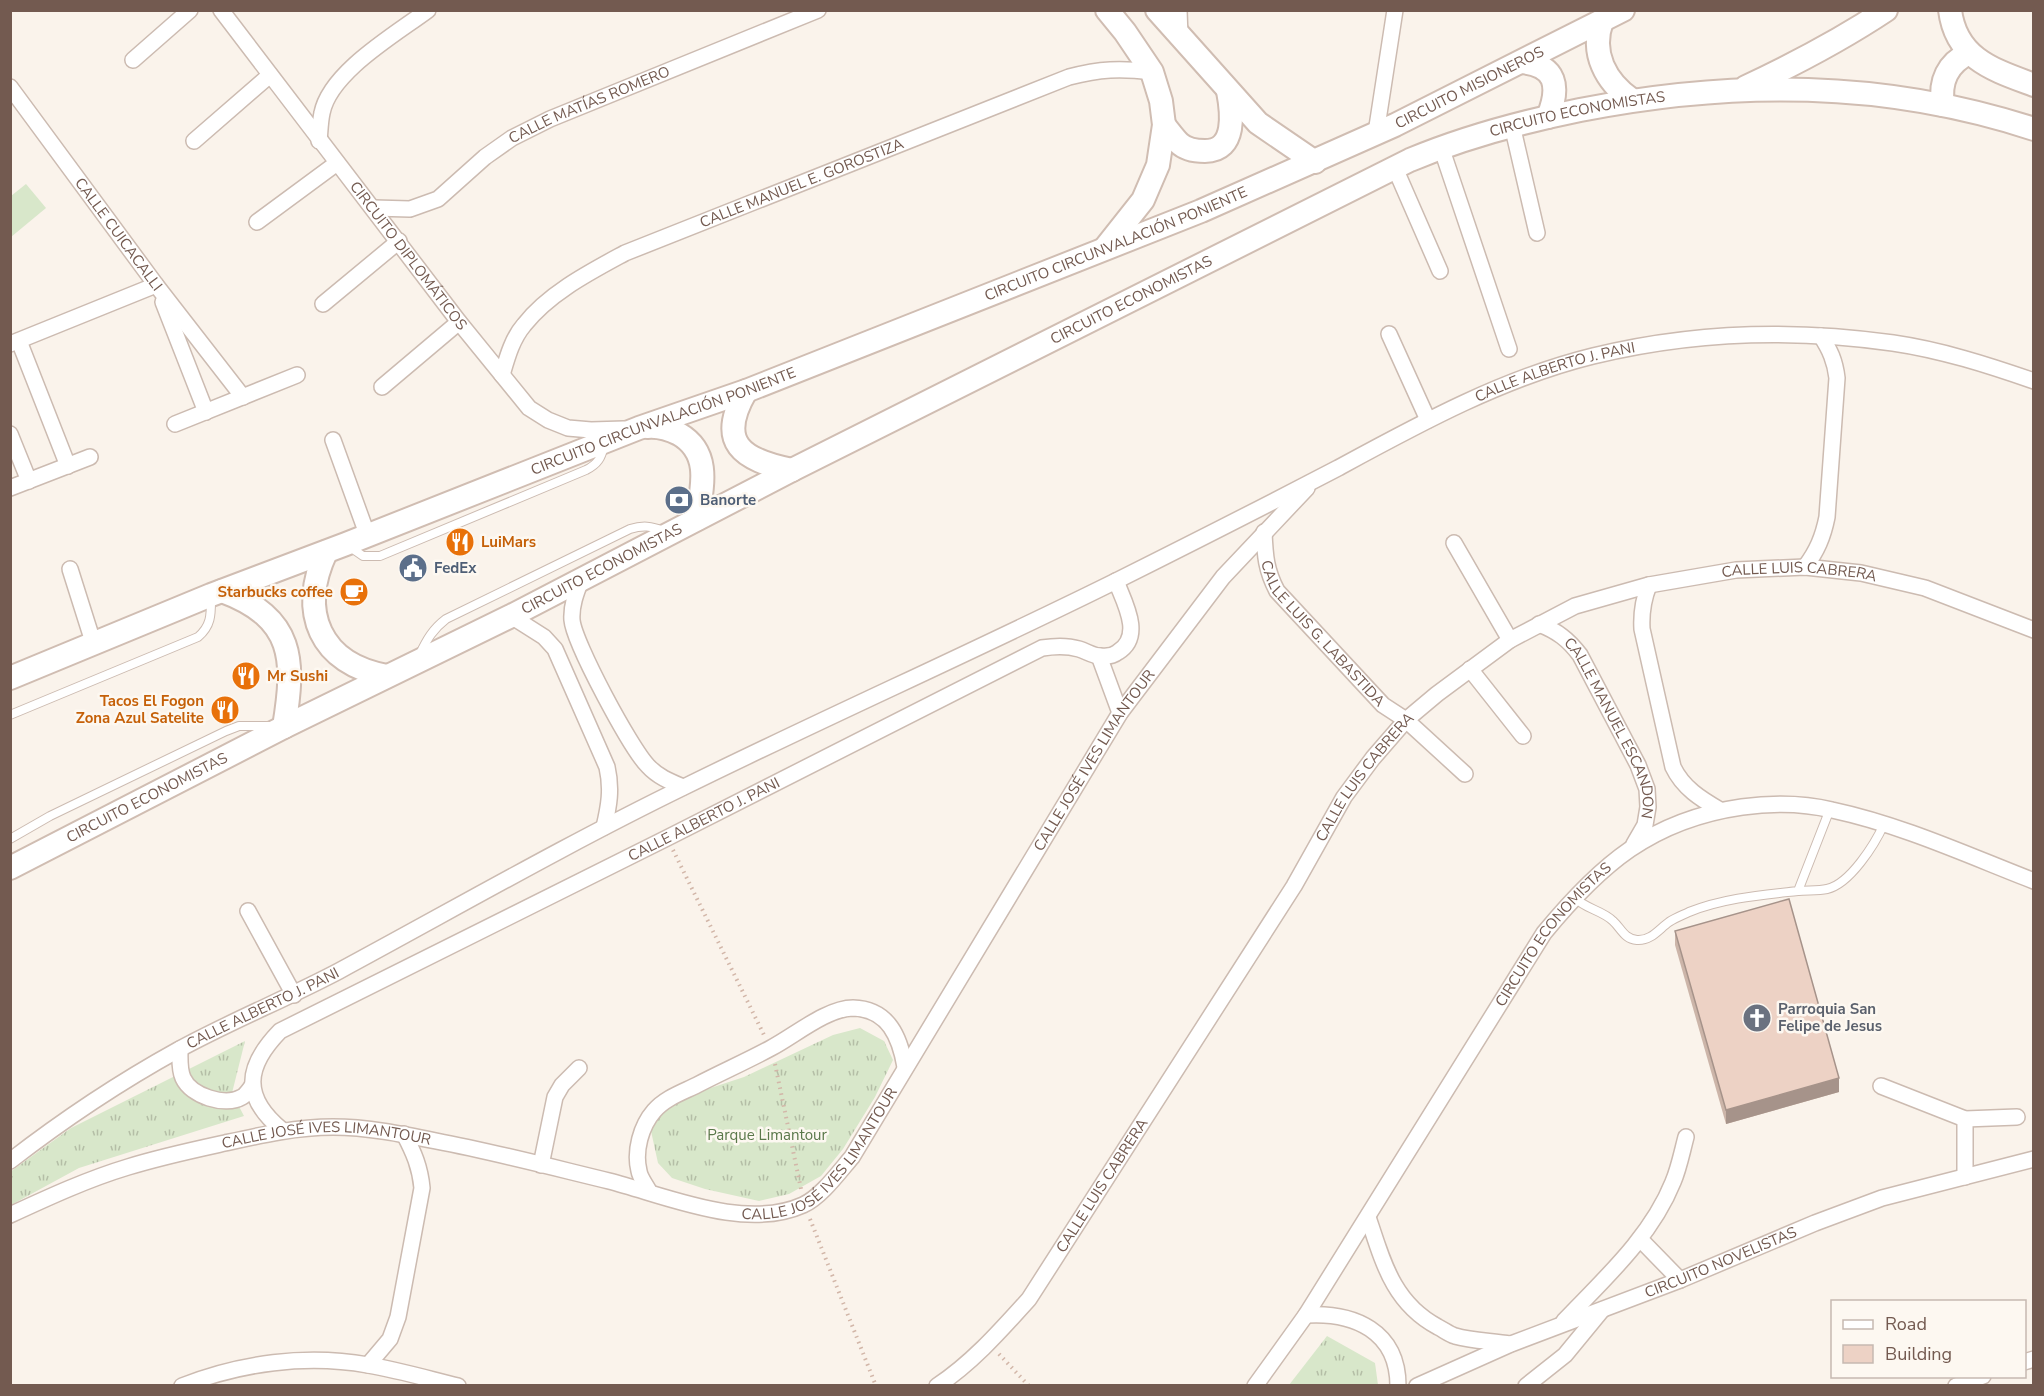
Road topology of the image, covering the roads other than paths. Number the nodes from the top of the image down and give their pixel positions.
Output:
1 (190, 10) edge
2 (221, 10) edge
3 (429, 10) edge
4 (818, 10) edge
5 (1107, 10) edge
6 (1157, 10) edge
7 (1179, 10) edge
8 (1395, 10) edge
9 (1623, 10) edge
10 (1886, 10) edge
11 (1950, 10) edge
12 (1602, 21) junction
13 (1179, 37) junction
14 (1969, 53) junction
15 (133, 60) dead end
16 (1521, 62) junction
17 (1152, 72) junction
18 (270, 75) junction
19 (2034, 85) edge
20 (10, 87) edge
21 (1742, 89) junction
22 (1228, 91) junction
23 (1632, 100) junction
24 (1943, 105) junction
25 (1548, 117) junction
26 (1164, 125) junction
27 (1512, 125) junction
28 (2034, 129) edge
29 (1376, 134) junction
30 (194, 141) dead end
31 (319, 141) junction
32 (1441, 147) junction
33 (1315, 162) junction
34 (337, 163) junction
35 (1395, 168) junction
36 (374, 208) junction
37 (257, 222) dead end
38 (1537, 233) dead end
39 (399, 241) junction
40 (1104, 249) junction
41 (1440, 271) dead end
42 (156, 285) junction
43 (323, 304) dead end
44 (459, 322) junction
45 (1389, 334) dead end
46 (1821, 336) junction
47 (15, 343) edge
48 (1509, 349) dead end
49 (297, 375) dead end
50 (502, 375) junction
51 (2034, 381) edge
52 (382, 387) dead end
53 (746, 391) junction
54 (243, 397) junction
55 (206, 412) junction
56 (1428, 420) junction
57 (175, 424) dead end
58 (639, 428) junction
59 (10, 434) edge
60 (333, 440) dead end
61 (606, 441) junction
62 (90, 457) dead end
63 (68, 466) junction
64 (792, 470) junction
65 (1315, 479) junction
66 (29, 481) junction
67 (10, 488) edge
68 (697, 519) junction
69 (1264, 532) junction
70 (669, 533) junction
71 (367, 534) junction
72 (1454, 543) dead end
73 (336, 548) junction
74 (1805, 567) junction
75 (70, 569) dead end
76 (581, 580) junction
77 (1116, 581) junction
78 (1650, 585) junction
79 (216, 593) junction
80 (511, 616) junction
81 (1539, 624) junction
82 (2034, 630) edge
83 (1510, 640) junction
84 (94, 645) junction
85 (1099, 656) junction
86 (417, 661) junction
87 (1470, 669) junction
88 (387, 676) junction
89 (10, 678) edge
90 (1119, 714) junction
91 (10, 715) edge
92 (1406, 720) junction
93 (285, 727) junction
94 (1523, 736) dead end
95 (1466, 774) dead end
96 (683, 787) junction
97 (1830, 809) junction
98 (1720, 810) junction
99 (1884, 824) junction
100 (604, 827) junction
101 (10, 839) edge
102 (1633, 847) junction
103 (10, 868) edge
104 (2034, 881) edge
105 (1798, 891) junction
106 (1574, 897) junction
107 (248, 911) dead end
108 (294, 995) junction
109 (180, 1049) junction
110 (579, 1068) dead end
111 (906, 1068) junction
112 (252, 1086) junction
113 (1881, 1086) dead end
114 (2017, 1118) dead end
115 (1965, 1119) junction
116 (282, 1130) junction
117 (404, 1134) junction
118 (1686, 1137) dead end
119 (2034, 1159) edge
120 (10, 1161) edge
121 (541, 1165) junction
122 (1965, 1176) junction
123 (649, 1191) junction
124 (10, 1215) edge
125 (1368, 1217) junction
126 (1640, 1239) junction
127 (1680, 1280) junction
128 (1602, 1310) junction
129 (1306, 1315) junction
130 (1561, 1324) junction
131 (1510, 1344) junction
132 (368, 1365) junction
133 (1980, 1378) edge
134 (206, 1381) edge
135 (182, 1386) edge
136 (458, 1386) edge
137 (937, 1386) edge
138 (1256, 1386) edge
139 (1398, 1386) edge
140 (1417, 1386) edge
141 (1526, 1386) edge
142 (1956, 1386) edge

1 - 15 street
2 - 18 street, CIRCUITO DIPLOMÁTICOS
3 - 31 street
4 - 36 street, CALLE MATÍAS ROMERO
5 - 17 main road
6 - 13 main road
7 - 13 street
8 - 29 street
9 - 12 main road, CIRCUITO MISIONEROS
10 - 21 main road
11 - 14 main road
12 - 16 main road, CIRCUITO MISIONEROS
12 - 23 main road
13 - 22 main road
14 - 19 main road
14 - 24 main road
16 - 25 main road
16 - 29 main road, CIRCUITO MISIONEROS
17 - 26 main road
17 - 50 street, CALLE MANUEL E. GOROSTIZA
18 - 30 street
18 - 31 street, CIRCUITO DIPLOMÁTICOS
20 - 42 street, CALLE CUICACALLI
21 - 23 main road, CIRCUITO ECONOMISTAS
21 - 24 main road, CIRCUITO ECONOMISTAS
22 - 26 main road
22 - 33 main road
23 - 25 main road, CIRCUITO ECONOMISTAS
24 - 28 main road, CIRCUITO ECONOMISTAS
25 - 27 main road, CIRCUITO ECONOMISTAS
26 - 40 main road
27 - 32 main road, CIRCUITO ECONOMISTAS
27 - 38 street
29 - 33 main road, CIRCUITO MISIONEROS
31 - 34 street, CIRCUITO DIPLOMÁTICOS
32 - 35 main road, CIRCUITO ECONOMISTAS
32 - 48 street
33 - 40 main road, CIRCUITO CIRCUNVALACIÓN PONIENTE
34 - 36 street, CIRCUITO DIPLOMÁTICOS
34 - 37 street
35 - 41 street
35 - 64 main road, CIRCUITO ECONOMISTAS
36 - 39 street, CIRCUITO DIPLOMÁTICOS
39 - 43 street
39 - 44 street, CIRCUITO DIPLOMÁTICOS
40 - 53 main road, CIRCUITO CIRCUNVALACIÓN PONIENTE
42 - 47 street, CALLE CUICACALLI
42 - 54 street
42 - 55 street
44 - 50 street, CIRCUITO DIPLOMÁTICOS
44 - 52 street
45 - 56 street
46 - 51 street, CALLE ALBERTO J. PANI
46 - 56 street, CALLE ALBERTO J. PANI
46 - 74 street
47 - 63 street
49 - 54 street
50 - 58 street, CIRCUITO DIPLOMÁTICOS
53 - 58 main road, CIRCUITO CIRCUNVALACIÓN PONIENTE
53 - 64 main road
54 - 55 street
55 - 57 street
56 - 65 street, CALLE ALBERTO J. PANI
58 - 61 main road, CIRCUITO CIRCUNVALACIÓN PONIENTE
58 - 68 main road
59 - 66 street
60 - 71 street
61 - 71 main road, CIRCUITO CIRCUNVALACIÓN PONIENTE
61 - 73 lane
62 - 63 street
63 - 66 street
64 - 68 main road, CIRCUITO ECONOMISTAS
65 - 69 street, CALLE JOSÉ IVES LIMANTOUR
65 - 77 street, CALLE ALBERTO J. PANI
66 - 67 street
68 - 70 main road, CIRCUITO ECONOMISTAS
69 - 90 street, CALLE JOSÉ IVES LIMANTOUR
69 - 92 street, CALLE LUIS G. LABASTIDA
70 - 76 main road, CIRCUITO ECONOMISTAS
70 - 86 lane
71 - 73 main road, CIRCUITO CIRCUNVALACIÓN PONIENTE
72 - 83 street
73 - 79 main road, CIRCUITO CIRCUNVALACIÓN PONIENTE
73 - 88 main road
74 - 78 street, CALLE LUIS CABRERA
74 - 82 street, CALLE LUIS CABRERA
75 - 84 street
76 - 80 main road, CIRCUITO ECONOMISTAS
76 - 96 street
77 - 85 street
77 - 96 street, CALLE ALBERTO J. PANI
78 - 81 street, CALLE LUIS CABRERA
78 - 98 street
79 - 84 main road, CIRCUITO CIRCUNVALACIÓN PONIENTE
79 - 91 lane
79 - 93 main road
80 - 86 main road, CIRCUITO ECONOMISTAS
80 - 100 street
81 - 83 street, CALLE LUIS CABRERA
81 - 102 street, CALLE MANUEL ESCANDON
83 - 87 street, CALLE LUIS CABRERA
84 - 89 main road, CIRCUITO CIRCUNVALACIÓN PONIENTE
85 - 90 street
85 - 112 street, CALLE ALBERTO J. PANI
86 - 88 main road, CIRCUITO ECONOMISTAS
87 - 92 street, CALLE LUIS CABRERA
87 - 94 street
88 - 93 main road, CIRCUITO ECONOMISTAS
90 - 111 street, CALLE JOSÉ IVES LIMANTOUR
92 - 95 street, CALLE LUIS G. LABASTIDA
92 - 137 street, CALLE LUIS CABRERA
93 - 101 lane, CIRCUITO ECONOMISTAS
93 - 103 main road, CIRCUITO ECONOMISTAS
96 - 100 street, CALLE ALBERTO J. PANI
97 - 98 street, CIRCUITO ECONOMISTAS
97 - 99 street, CIRCUITO ECONOMISTAS
97 - 105 lane
98 - 102 street, CIRCUITO ECONOMISTAS
99 - 104 street, CIRCUITO ECONOMISTAS
99 - 105 lane
100 - 108 street, CALLE ALBERTO J. PANI
102 - 106 street, CIRCUITO ECONOMISTAS
105 - 106 lane
106 - 125 street, CIRCUITO ECONOMISTAS
107 - 108 street
108 - 109 street, CALLE ALBERTO J. PANI
109 - 112 street, CALLE ALBERTO J. PANI
109 - 120 street, CALLE ALBERTO J. PANI
110 - 121 street
111 - 123 street, CALLE JOSÉ IVES LIMANTOUR
111 - 123 street, CALLE JOSÉ IVES LIMANTOUR
112 - 116 street
113 - 115 street
114 - 115 street
115 - 122 street
116 - 117 street, CALLE JOSÉ IVES LIMANTOUR
116 - 124 street, CALLE JOSÉ IVES LIMANTOUR
117 - 121 street, CALLE JOSÉ IVES LIMANTOUR
117 - 132 street
118 - 126 street
119 - 122 street, CIRCUITO NOVELISTAS
121 - 123 street, CALLE JOSÉ IVES LIMANTOUR
122 - 127 street, CIRCUITO NOVELISTAS
125 - 129 street, CIRCUITO ECONOMISTAS
125 - 131 street
126 - 127 street
126 - 130 street
127 - 128 street, CIRCUITO NOVELISTAS
128 - 130 street, CIRCUITO NOVELISTAS
128 - 141 street
129 - 138 street, CIRCUITO ECONOMISTAS
129 - 139 street
130 - 131 street, CIRCUITO NOVELISTAS
131 - 140 street, CIRCUITO NOVELISTAS
132 - 134 street
132 - 136 street
133 - 142 street
134 - 135 street

